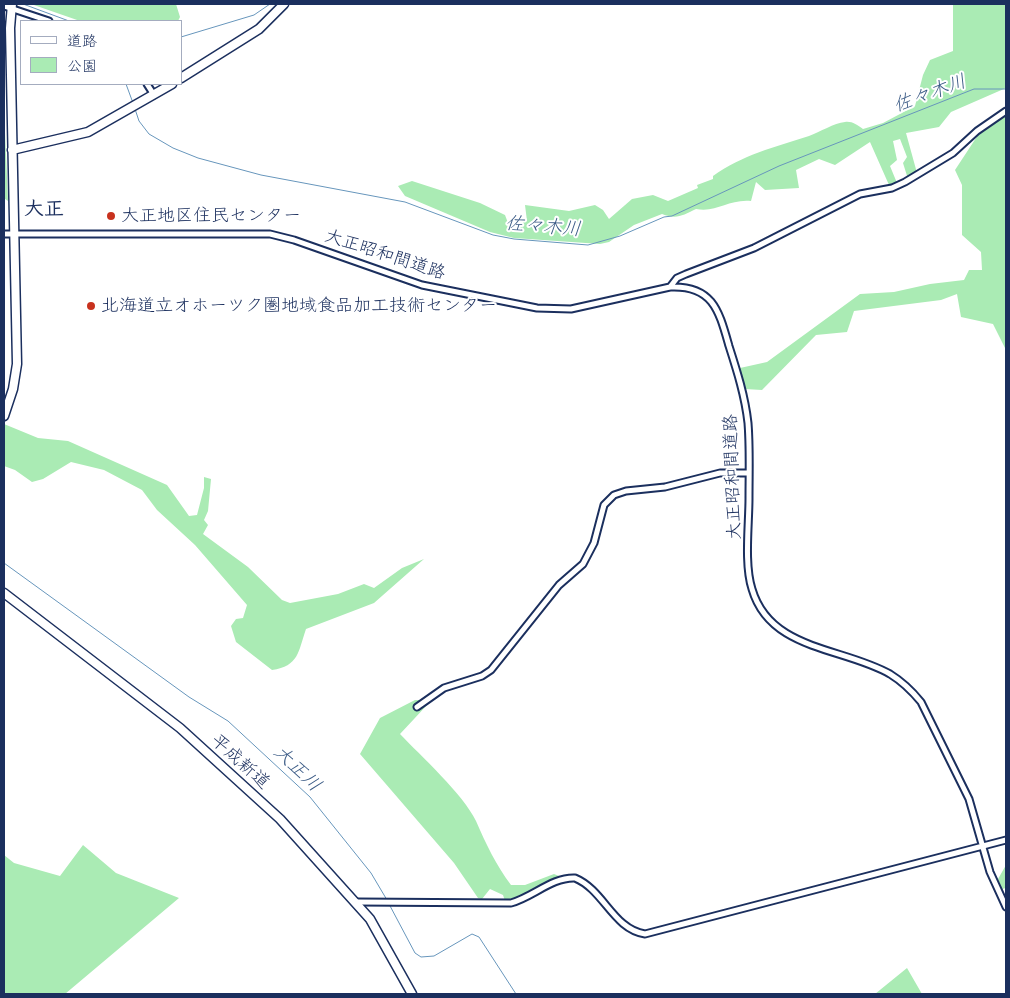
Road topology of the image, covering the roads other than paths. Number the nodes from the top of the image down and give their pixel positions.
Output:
1 (284, 4) edge
2 (10, 6) edge
3 (46, 20) edge
4 (182, 77) edge
5 (147, 85) edge
6 (170, 85) edge
7 (154, 95) junction
8 (1006, 111) edge
9 (12, 150) junction
10 (4, 234) edge
11 (13, 234) junction
12 (670, 287) junction
13 (4, 416) edge
14 (749, 473) junction
15 (4, 593) edge
16 (417, 707) dead end
17 (1006, 840) edge
18 (982, 846) junction
19 (357, 902) junction
20 (1006, 908) edge
21 (412, 994) edge

1 - 4 street
2 - 3 street
2 - 9 street
5 - 7 street
6 - 7 street
7 - 9 street
8 - 12 street
9 - 11 street
10 - 11 street, 大正昭和間道路
11 - 12 street, 大正昭和間道路
11 - 13 street
12 - 14 street, 大正昭和間道路
14 - 16 street
14 - 18 street, 大正昭和間道路
15 - 19 street, 平成新道
17 - 18 street
18 - 19 street
18 - 20 street, 大正昭和間道路
19 - 21 street, 平成新道

